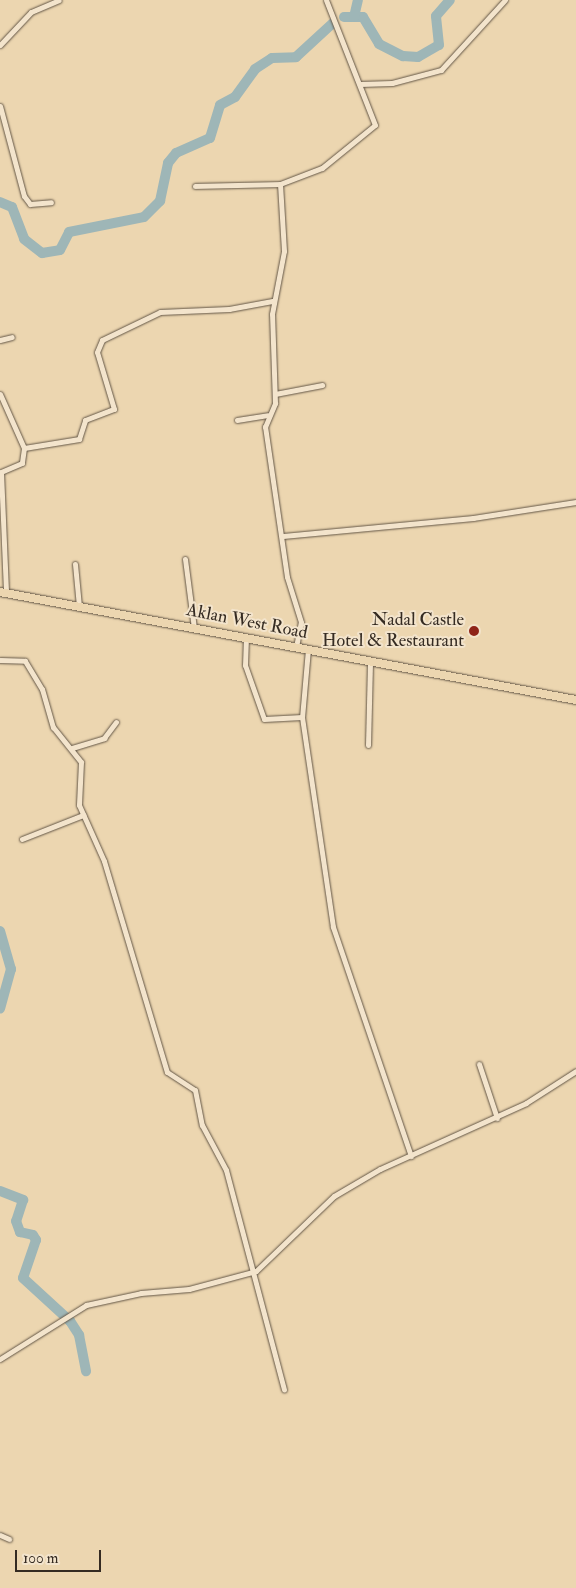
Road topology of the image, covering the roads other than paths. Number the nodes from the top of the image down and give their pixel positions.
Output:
1 (59, 0) edge
2 (326, 0) edge
3 (505, 0) edge
4 (0, 45) edge
5 (360, 84) junction
6 (0, 106) edge
7 (280, 184) junction
8 (195, 186) dead end
9 (51, 202) dead end
10 (272, 301) junction
11 (12, 337) dead end
12 (0, 340) edge
13 (322, 385) dead end
14 (0, 394) edge
15 (275, 394) junction
16 (268, 415) junction
17 (237, 420) dead end
18 (24, 448) junction
19 (1, 470) edge
20 (576, 502) edge
21 (283, 536) junction
22 (185, 559) dead end
23 (75, 564) dead end
24 (3, 592) edge
25 (79, 606) junction
26 (194, 628) junction
27 (246, 637) junction
28 (296, 647) junction
29 (308, 649) junction
30 (0, 660) edge
31 (370, 661) junction
32 (576, 700) edge
33 (302, 717) junction
34 (116, 722) dead end
35 (368, 745) dead end
36 (72, 748) junction
37 (83, 815) junction
38 (22, 840) dead end
39 (479, 1064) dead end
40 (576, 1071) edge
41 (497, 1118) junction
42 (411, 1156) junction
43 (256, 1271) junction
44 (0, 1358) edge
45 (284, 1389) dead end
46 (0, 1535) edge
47 (8, 1539) dead end

1 - 4 street
2 - 5 street
3 - 5 street
5 - 7 street
6 - 9 street
7 - 8 street
7 - 10 street
10 - 15 street
10 - 18 street
11 - 12 street
13 - 15 street
14 - 18 street
15 - 16 street
16 - 17 street
16 - 21 street
18 - 19 street
19 - 24 street
20 - 21 street
21 - 28 street
22 - 26 street
23 - 25 street
24 - 25 main road, Aklan West Road
25 - 26 main road, Aklan West Road
26 - 27 main road, Aklan West Road
27 - 28 main road, Aklan West Road
27 - 33 street
28 - 29 main road, Aklan West Road
29 - 31 main road, Aklan West Road
29 - 33 street
30 - 36 street
31 - 32 main road, Aklan West Road
31 - 35 street
33 - 42 street
34 - 36 street
36 - 37 street
37 - 38 street
37 - 43 street
39 - 41 street
40 - 41 street
41 - 42 street
42 - 43 street
43 - 44 street
43 - 45 street
46 - 47 street

